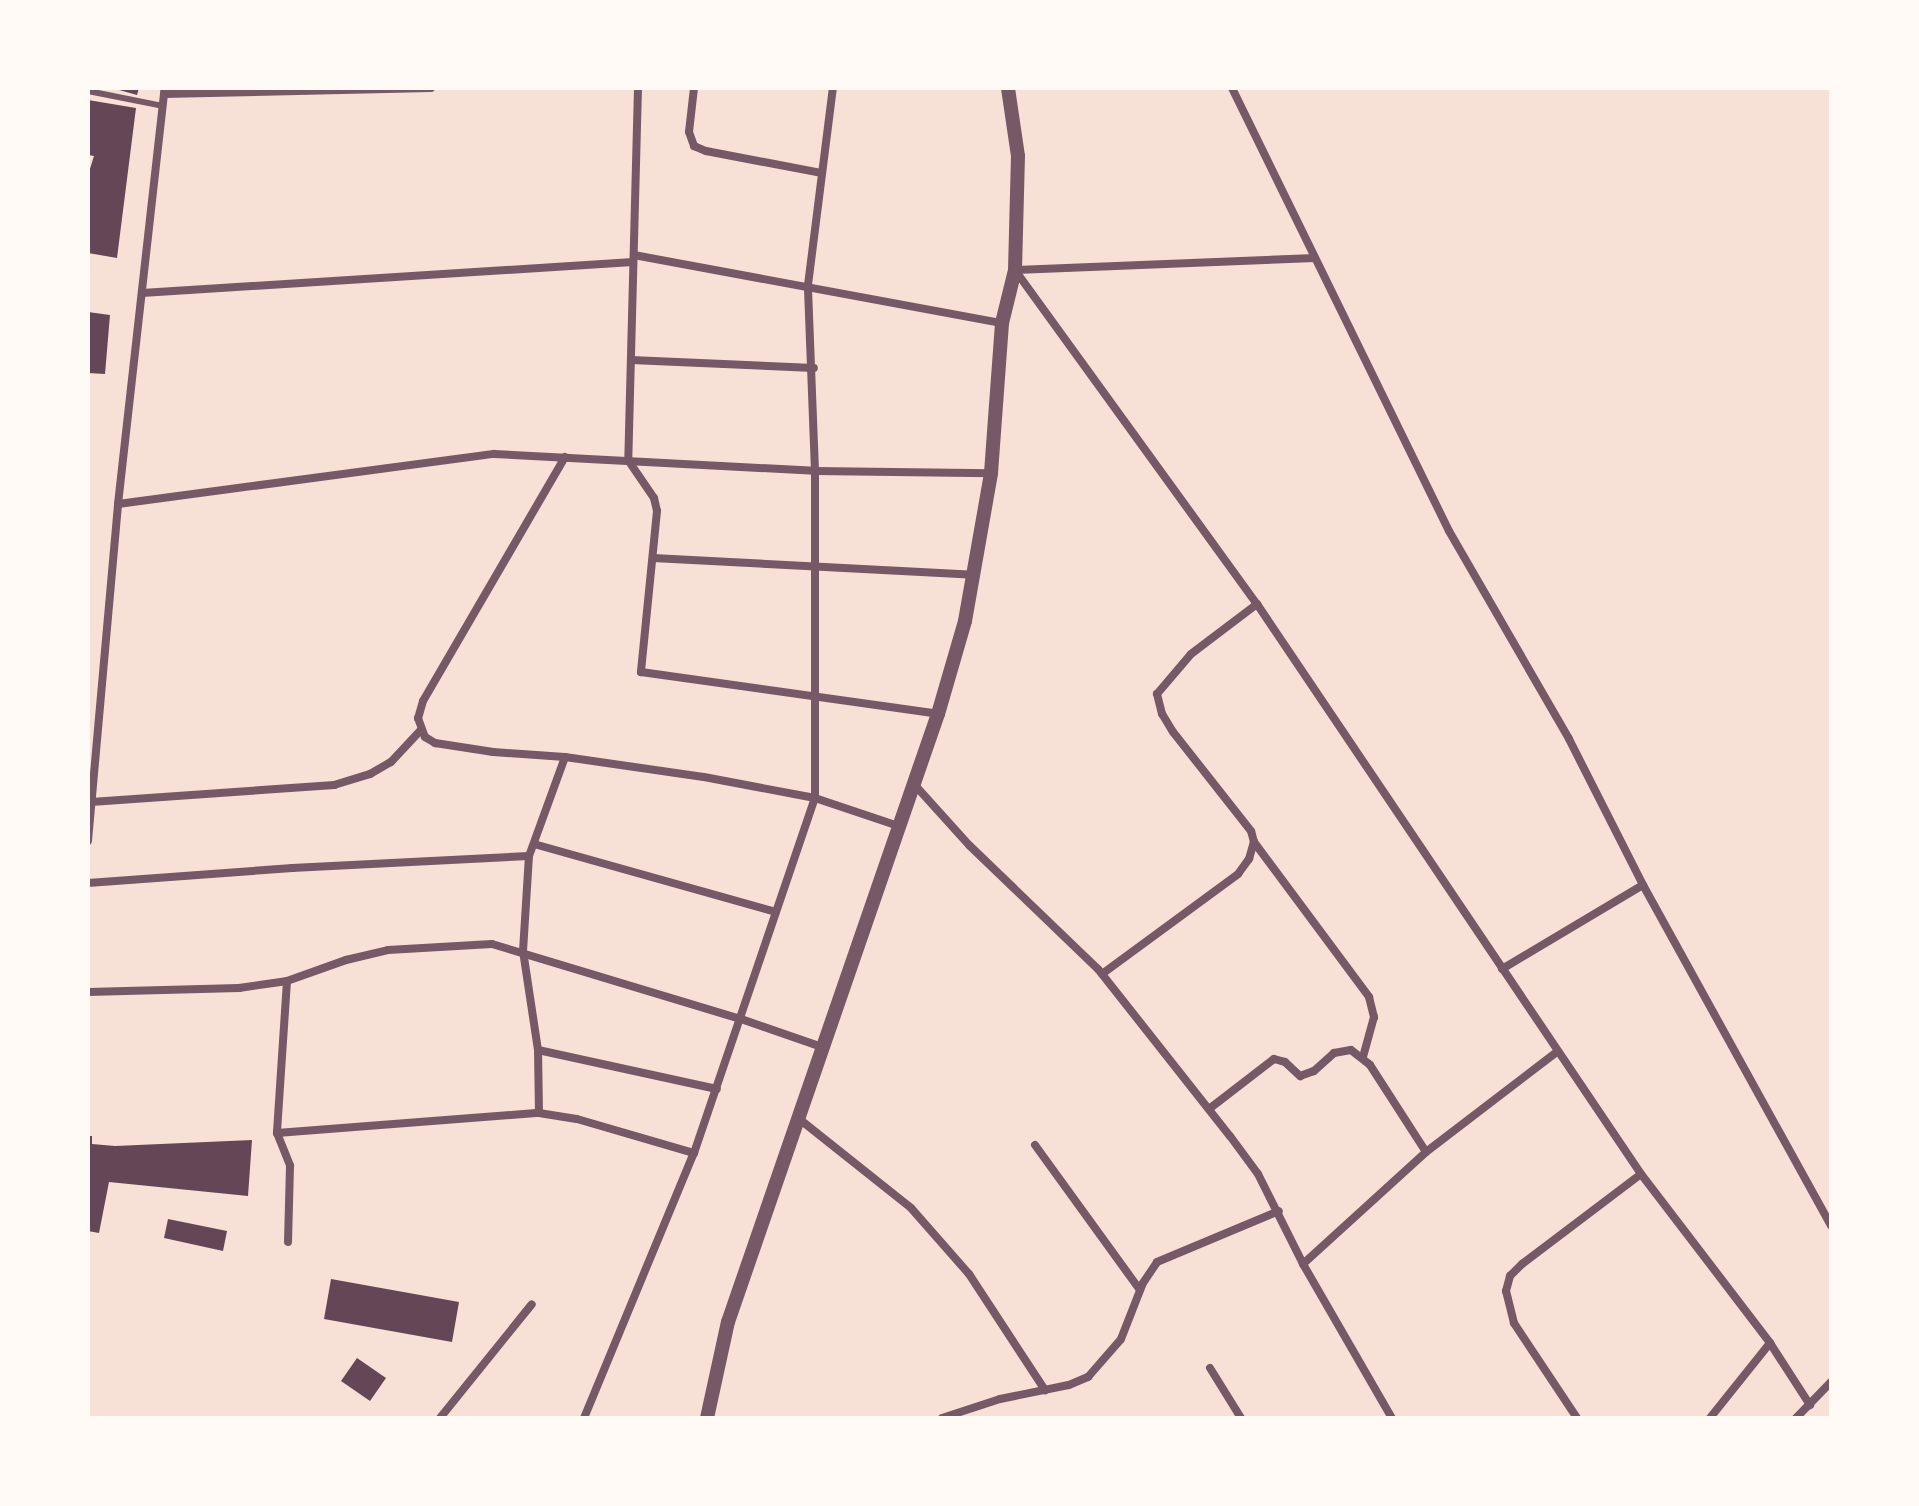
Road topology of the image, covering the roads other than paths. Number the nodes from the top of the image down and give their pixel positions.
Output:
1 (431, 88) edge
2 (638, 88) edge
3 (694, 88) edge
4 (833, 88) edge
5 (1008, 88) edge
6 (1232, 88) edge
7 (88, 91) edge
8 (165, 91) edge
9 (163, 106) junction
10 (821, 173) junction
11 (1315, 258) junction
12 (633, 259) junction
13 (1015, 270) junction
14 (808, 285) junction
15 (142, 293) junction
16 (1002, 323) junction
17 (631, 360) junction
18 (814, 368) junction
19 (565, 457) junction
20 (628, 460) junction
21 (815, 471) junction
22 (991, 473) junction
23 (118, 504) junction
24 (653, 558) junction
25 (814, 568) junction
26 (975, 575) junction
27 (1257, 604) junction
28 (815, 698) junction
29 (938, 714) junction
30 (420, 731) junction
31 (565, 757) junction
32 (913, 782) junction
33 (815, 798) junction
34 (91, 802) junction
35 (898, 826) junction
36 (88, 841) edge
37 (1254, 842) junction
38 (534, 844) junction
39 (529, 856) junction
40 (88, 883) edge
41 (1643, 885) junction
42 (776, 912) junction
43 (523, 951) junction
44 (1502, 969) junction
45 (1102, 974) junction
46 (287, 981) junction
47 (88, 992) edge
48 (741, 1019) junction
49 (822, 1047) junction
50 (538, 1050) junction
51 (1557, 1052) junction
52 (1363, 1057) junction
53 (717, 1089) junction
54 (1209, 1109) junction
55 (539, 1113) junction
56 (798, 1118) junction
57 (277, 1133) junction
58 (1035, 1145) dead end
59 (1426, 1152) junction
60 (694, 1153) junction
61 (1641, 1174) junction
62 (1279, 1211) junction
63 (1831, 1225) edge
64 (288, 1242) dead end
65 (1303, 1264) junction
66 (1140, 1290) junction
67 (532, 1304) dead end
68 (1770, 1343) junction
69 (1210, 1368) dead end
70 (1831, 1382) edge
71 (1045, 1390) junction
72 (1810, 1405) junction
73 (440, 1418) edge
74 (584, 1418) edge
75 (707, 1418) edge
76 (942, 1418) edge
77 (1241, 1418) edge
78 (1392, 1418) edge
79 (1577, 1418) edge
80 (1710, 1418) edge
81 (1796, 1418) edge

1 - 8 street
2 - 12 street
3 - 10 street
4 - 10 street
5 - 13 street
6 - 11 street
7 - 9 lane
8 - 9 street
9 - 15 street
10 - 14 street
11 - 13 street
11 - 41 street
12 - 14 street
12 - 15 street
12 - 17 street
13 - 16 street
13 - 27 street
14 - 16 street
14 - 18 street
15 - 23 street
16 - 22 street
17 - 18 street
17 - 20 street
18 - 21 street
19 - 20 street
19 - 23 street
19 - 30 street
20 - 21 street
20 - 24 street
21 - 22 street
21 - 25 street
22 - 26 street
23 - 34 street
24 - 25 street
24 - 28 street
25 - 26 street
25 - 28 street
26 - 29 street
27 - 37 street
27 - 44 street
28 - 29 street
28 - 33 street
29 - 32 street
30 - 31 street
30 - 34 street
31 - 33 street
31 - 38 street
32 - 35 street
32 - 45 street
33 - 35 street
33 - 42 street
34 - 36 street
35 - 49 street
37 - 45 street
37 - 52 street
38 - 39 street
38 - 42 street
39 - 40 street
39 - 43 street
41 - 44 street
41 - 63 street
42 - 48 street
43 - 46 street
43 - 48 street
43 - 50 street
44 - 51 street
45 - 54 street
46 - 47 street
46 - 57 street
48 - 49 street
48 - 53 street
49 - 56 street
50 - 53 street
50 - 55 street
51 - 59 street
51 - 61 street
52 - 54 street
52 - 59 street
53 - 60 street
54 - 62 street
55 - 57 street
55 - 60 street
56 - 71 street
56 - 75 street
57 - 64 street
58 - 66 street
59 - 65 street
60 - 74 street
61 - 68 street
61 - 79 street
62 - 65 street
62 - 66 street
65 - 78 street
66 - 71 street
67 - 73 street
68 - 72 street
68 - 80 street
69 - 77 street
70 - 72 street
71 - 76 street
72 - 81 street

